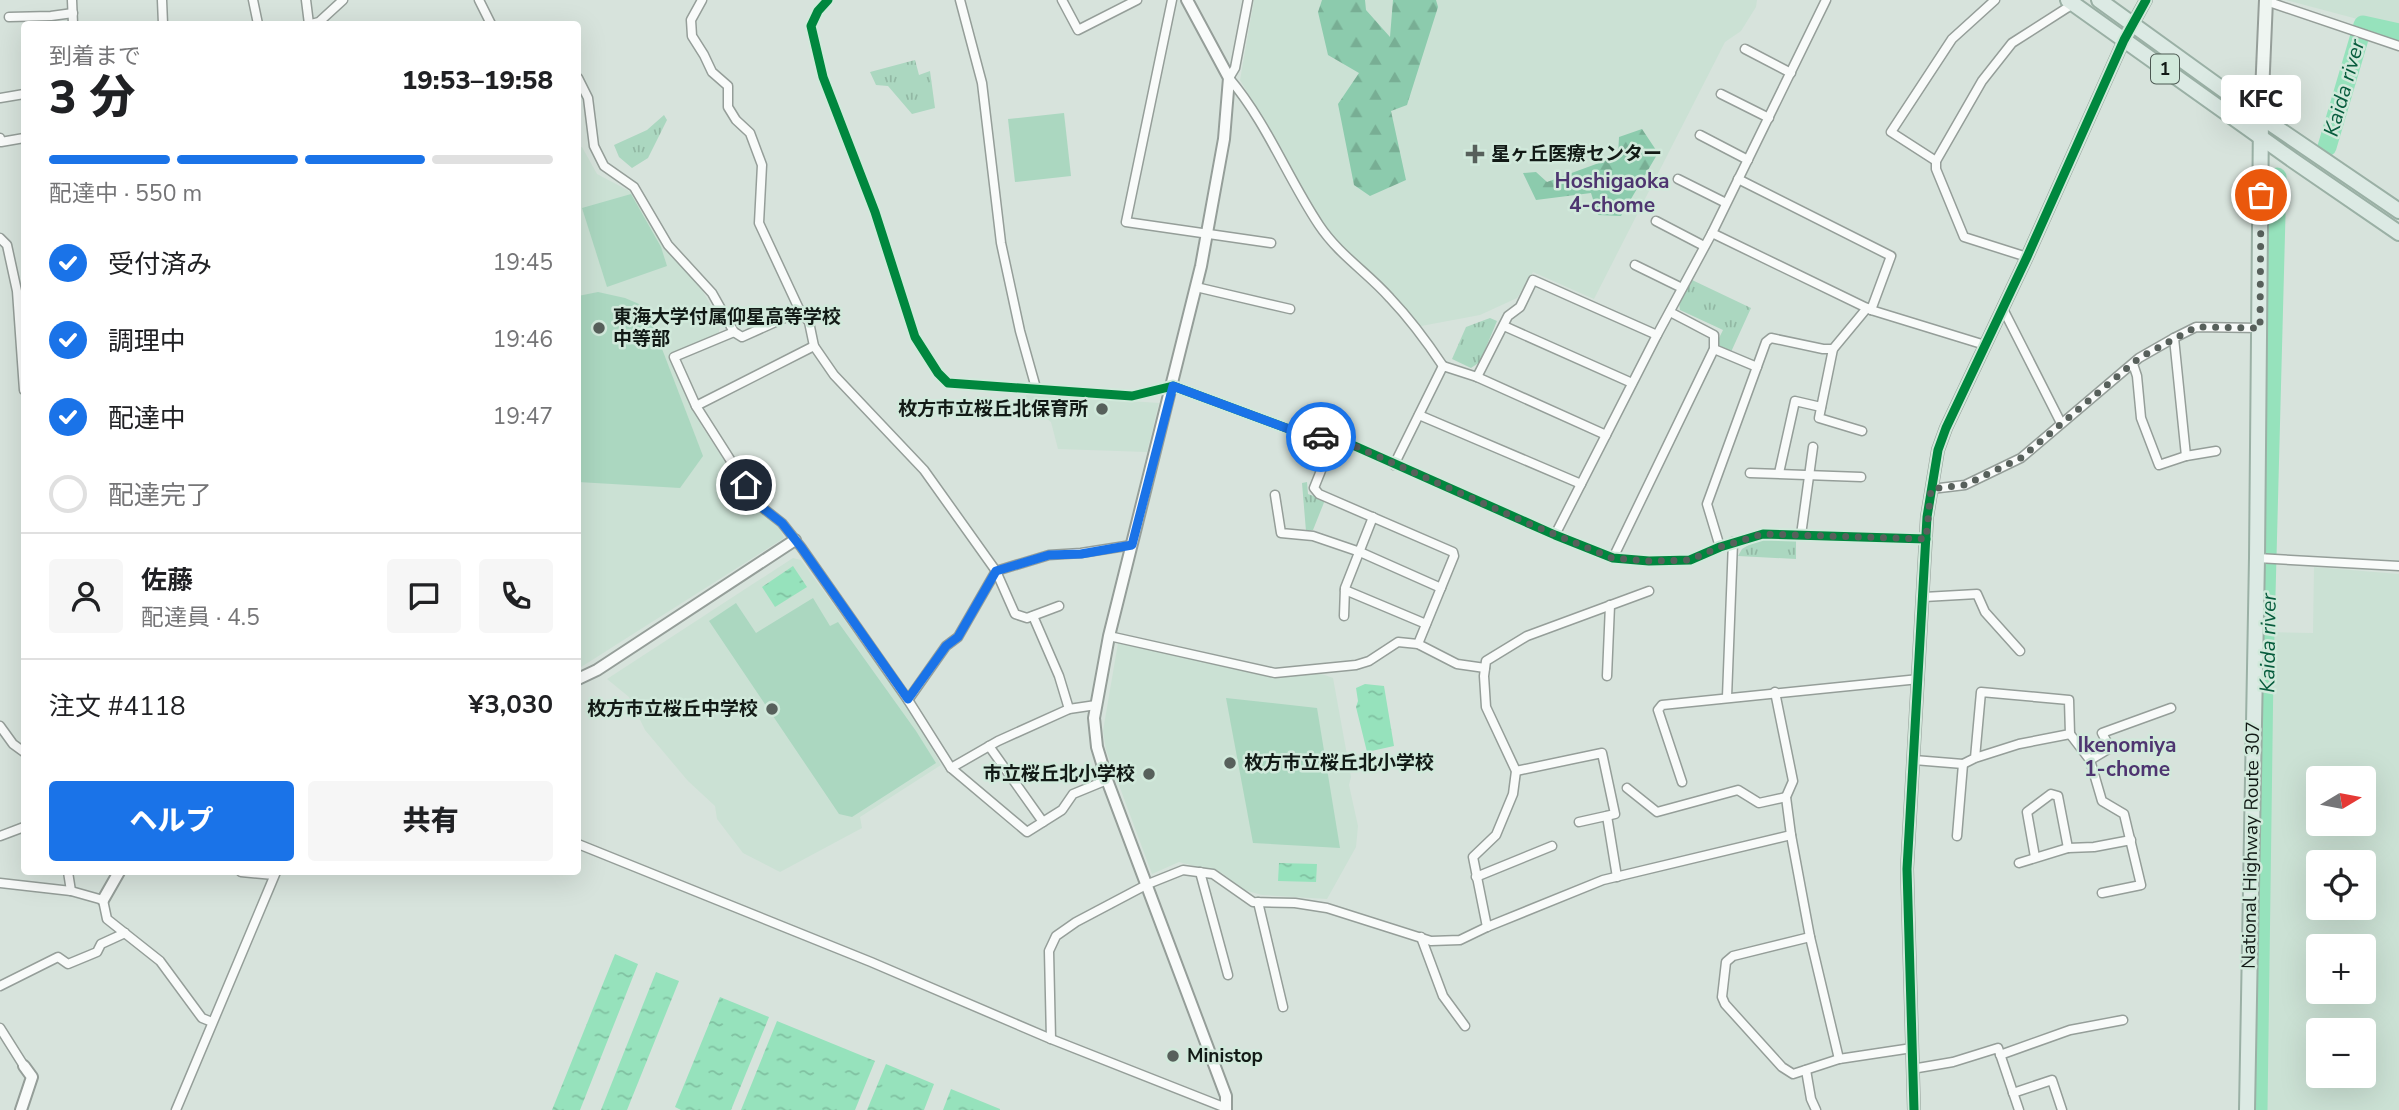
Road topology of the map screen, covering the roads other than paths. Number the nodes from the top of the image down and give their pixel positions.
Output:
1 (72, 0) edge
2 (162, 0) edge
3 (253, 0) edge
4 (306, 0) edge
5 (343, 0) edge
6 (479, 0) edge
7 (702, 0) edge
8 (828, 0) edge
9 (960, 0) edge
10 (1062, 0) edge
11 (1137, 0) edge
12 (1172, 0) edge
13 (1187, 0) edge
14 (1248, 0) edge
15 (1826, 0) edge
16 (1995, 0) edge
17 (2099, 0) edge
18 (2146, 0) edge
19 (2266, 0) edge
20 (2071, 2) edge
21 (73, 13) junction
22 (9, 17) dead end
23 (52, 20) edge
24 (73, 21) edge
25 (163, 21) edge
26 (257, 21) edge
27 (310, 21) edge
28 (320, 21) edge
29 (490, 21) edge
30 (2133, 27) junction
31 (2124, 40) junction
32 (2399, 46) edge
33 (1745, 49) dead end
34 (1791, 73) junction
35 (1229, 78) junction
36 (581, 84) edge
37 (21, 94) edge
38 (1721, 94) dead end
39 (0, 98) edge
40 (2261, 117) junction
41 (1769, 118) junction
42 (1700, 135) dead end
43 (2261, 137) junction
44 (0, 138) edge
45 (21, 139) edge
46 (1748, 160) junction
47 (1936, 161) junction
48 (1678, 179) dead end
49 (1738, 179) junction
50 (1726, 203) junction
51 (2399, 211) edge
52 (1656, 221) dead end
53 (1712, 233) junction
54 (2399, 233) edge
55 (1206, 234) junction
56 (0, 238) edge
57 (1270, 243) dead end
58 (1704, 246) junction
59 (2027, 257) junction
60 (1635, 265) dead end
61 (1196, 287) junction
62 (1682, 288) junction
63 (2002, 307) junction
64 (1290, 309) dead end
65 (1869, 309) junction
66 (800, 311) junction
67 (1670, 312) junction
68 (1504, 326) junction
69 (2260, 328) junction
70 (734, 332) junction
71 (1657, 335) junction
72 (2174, 338) junction
73 (1985, 345) junction
74 (21, 346) edge
75 (814, 346) junction
76 (1714, 349) junction
77 (1833, 349) junction
78 (2133, 364) junction
79 (1443, 366) junction
80 (1757, 367) junction
81 (1477, 377) junction
82 (1632, 383) junction
83 (1173, 386) junction
84 (1037, 388) junction
85 (696, 406) junction
86 (1821, 407) junction
87 (1419, 415) junction
88 (2061, 423) junction
89 (1862, 431) dead end
90 (1606, 435) junction
91 (1334, 438) junction
92 (1812, 447) dead end
93 (2216, 451) dead end
94 (2186, 456) junction
95 (1394, 465) junction
96 (1750, 473) dead end
97 (1779, 473) junction
98 (1808, 473) junction
99 (1861, 477) dead end
100 (1581, 484) junction
101 (1931, 489) junction
102 (1275, 495) dead end
103 (1373, 517) junction
104 (1555, 535) junction
105 (1801, 535) junction
106 (1926, 539) junction
107 (795, 540) junction
108 (1733, 542) junction
109 (1132, 545) junction
110 (1720, 547) junction
111 (1360, 551) junction
112 (1612, 558) junction
113 (2257, 558) junction
114 (2399, 566) edge
115 (996, 571) junction
116 (1441, 588) junction
117 (1345, 590) junction
118 (1649, 591) dead end
119 (1924, 597) junction
120 (1610, 605) junction
121 (1059, 606) dead end
122 (1033, 616) junction
123 (1344, 616) dead end
124 (1426, 624) junction
125 (1109, 636) junction
126 (1418, 644) junction
127 (2020, 651) dead end
128 (1485, 668) junction
129 (1608, 676) dead end
130 (581, 677) edge
131 (1919, 679) junction
132 (1775, 692) junction
133 (1727, 697) junction
134 (908, 699) junction
135 (1096, 705) junction
136 (2171, 708) dead end
137 (1069, 709) junction
138 (0, 726) edge
139 (2070, 734) junction
140 (9, 739) junction
141 (0, 743) edge
142 (989, 746) junction
143 (21, 749) edge
144 (1975, 758) junction
145 (1914, 760) junction
146 (2090, 760) junction
147 (1963, 764) junction
148 (951, 768) junction
149 (1516, 771) junction
150 (1107, 780) junction
151 (1682, 782) dead end
152 (1627, 788) dead end
153 (1786, 797) junction
154 (1607, 816) junction
155 (1043, 822) junction
156 (1579, 822) dead end
157 (21, 828) edge
158 (1791, 835) junction
159 (0, 836) edge
160 (1957, 836) dead end
161 (2131, 840) junction
162 (581, 845) edge
163 (1552, 846) dead end
164 (2068, 848) junction
165 (2035, 857) junction
166 (2019, 863) dead end
167 (1200, 872) junction
168 (68, 875) edge
169 (117, 875) edge
170 (274, 875) edge
171 (1476, 877) junction
172 (1617, 877) junction
173 (0, 883) edge
174 (1148, 884) junction
175 (71, 891) junction
176 (2102, 894) dead end
177 (103, 900) junction
178 (1258, 902) junction
179 (1487, 927) junction
180 (125, 933) junction
181 (1421, 937) junction
182 (1811, 937) junction
183 (1228, 975) dead end
184 (0, 986) edge
185 (1283, 1007) dead end
186 (2123, 1020) dead end
187 (212, 1022) junction
188 (1465, 1026) dead end
189 (2, 1035) edge
190 (1051, 1039) junction
191 (1912, 1048) junction
192 (2000, 1055) junction
193 (1839, 1059) junction
194 (24, 1066) joint
195 (1912, 1069) junction
196 (1807, 1070) junction
197 (2013, 1093) junction
198 (1226, 1109) edge
199 (21, 1110) edge
200 (176, 1110) edge
201 (1816, 1110) edge
202 (1914, 1110) edge
203 (2019, 1110) edge
204 (2062, 1110) edge
205 (2247, 1110) edge

1 - 21 street
2 - 25 street
3 - 26 street
4 - 27 street
5 - 28 street
6 - 29 street
7 - 66 street
8 - 84 street
9 - 84 street
10 - 11 street
12 - 55 street
13 - 35 street
14 - 35 street
15 - 34 street
16 - 47 street
17 - 30 highway, 1
18 - 30 street
19 - 32 street
19 - 40 main road
20 - 31 highway, 1
20 - 47 street
21 - 23 street
21 - 24 street
22 - 23 street
30 - 31 street
30 - 40 highway, 1
31 - 43 highway, 1
31 - 59 street
33 - 34 street
34 - 41 street
35 - 55 street
35 - 79 street
36 - 70 street
37 - 39 street
38 - 41 street
40 - 43 highway, National Highway Route 307
40 - 51 highway, 1
41 - 46 street
42 - 46 street
43 - 54 highway, 1
43 - 69 highway, National Highway Route 307
44 - 45 street
46 - 49 street
47 - 59 street
48 - 50 street
49 - 50 street
49 - 65 street
50 - 53 street
52 - 58 street
53 - 58 street
53 - 65 street
55 - 57 street
55 - 61 street
56 - 74 street
58 - 62 street
59 - 63 street
60 - 62 street
61 - 64 street
61 - 83 street
62 - 67 street
63 - 73 street
63 - 88 street
65 - 73 street
65 - 77 street
66 - 70 street
66 - 75 street
67 - 71 street
67 - 76 street
68 - 71 street
68 - 81 street
68 - 82 street
69 - 72 street
69 - 113 highway, National Highway Route 307
70 - 85 street
71 - 82 street
72 - 78 street
72 - 94 street
73 - 101 street
75 - 85 street
75 - 115 street
76 - 80 street
76 - 112 street
77 - 80 street
77 - 86 street
78 - 88 street
78 - 94 street
79 - 81 street
79 - 87 street
80 - 110 street
81 - 90 street
82 - 90 street
83 - 84 street
83 - 91 street
83 - 109 street
85 - 107 street
86 - 89 street
86 - 97 street
87 - 95 street
87 - 100 street
88 - 101 street
90 - 100 street
91 - 95 street
91 - 103 street
92 - 98 street
93 - 94 street
95 - 104 street
96 - 97 street
97 - 98 street
98 - 99 street
98 - 105 street
100 - 104 street
101 - 106 street
102 - 111 street
103 - 111 street
103 - 116 street
104 - 112 street
105 - 106 street
105 - 108 street
106 - 119 street
107 - 130 street
107 - 134 street
108 - 110 street
108 - 133 street
109 - 115 street
109 - 125 street
110 - 112 street
111 - 116 street
111 - 117 street
113 - 114 street
113 - 205 highway, National Highway Route 307
115 - 122 street
115 - 134 street
116 - 124 street
117 - 123 street
117 - 124 street
118 - 120 street
119 - 127 street
119 - 131 street
120 - 128 street
120 - 129 street
121 - 122 street
122 - 137 street
124 - 126 street
125 - 126 street
125 - 135 street
126 - 128 street
128 - 149 street
131 - 132 street
131 - 145 street
132 - 133 street
132 - 153 street
133 - 151 street
134 - 148 street
135 - 137 street
135 - 150 street
136 - 146 street
137 - 142 street
138 - 140 street
139 - 144 street
139 - 144 street
139 - 146 street
140 - 141 street
140 - 143 street
142 - 148 street
142 - 155 street
144 - 147 street
145 - 147 street
145 - 191 street
146 - 161 street
147 - 160 street
148 - 155 street
149 - 154 street
149 - 171 street
150 - 155 street
150 - 174 street
152 - 153 street
153 - 158 street
154 - 156 street
154 - 172 street
157 - 159 street
158 - 172 street
158 - 182 street
161 - 164 street
161 - 176 street
162 - 190 street
163 - 171 street
164 - 165 street
164 - 165 street
165 - 166 street
167 - 174 street
167 - 178 street
167 - 183 street
168 - 175 street
169 - 177 street
170 - 187 street
171 - 179 street
172 - 179 street
173 - 175 street
174 - 190 street
174 - 198 street
175 - 177 street
177 - 180 street
178 - 181 street
178 - 185 street
179 - 181 street
180 - 184 street
180 - 187 street
181 - 188 street
182 - 193 street
182 - 196 street
186 - 192 street
187 - 200 street
189 - 194 street
190 - 198 street
191 - 193 street
191 - 195 street
192 - 195 street
192 - 197 street
193 - 196 street
194 - 199 street
195 - 202 street
196 - 201 street
197 - 203 street
197 - 204 street

